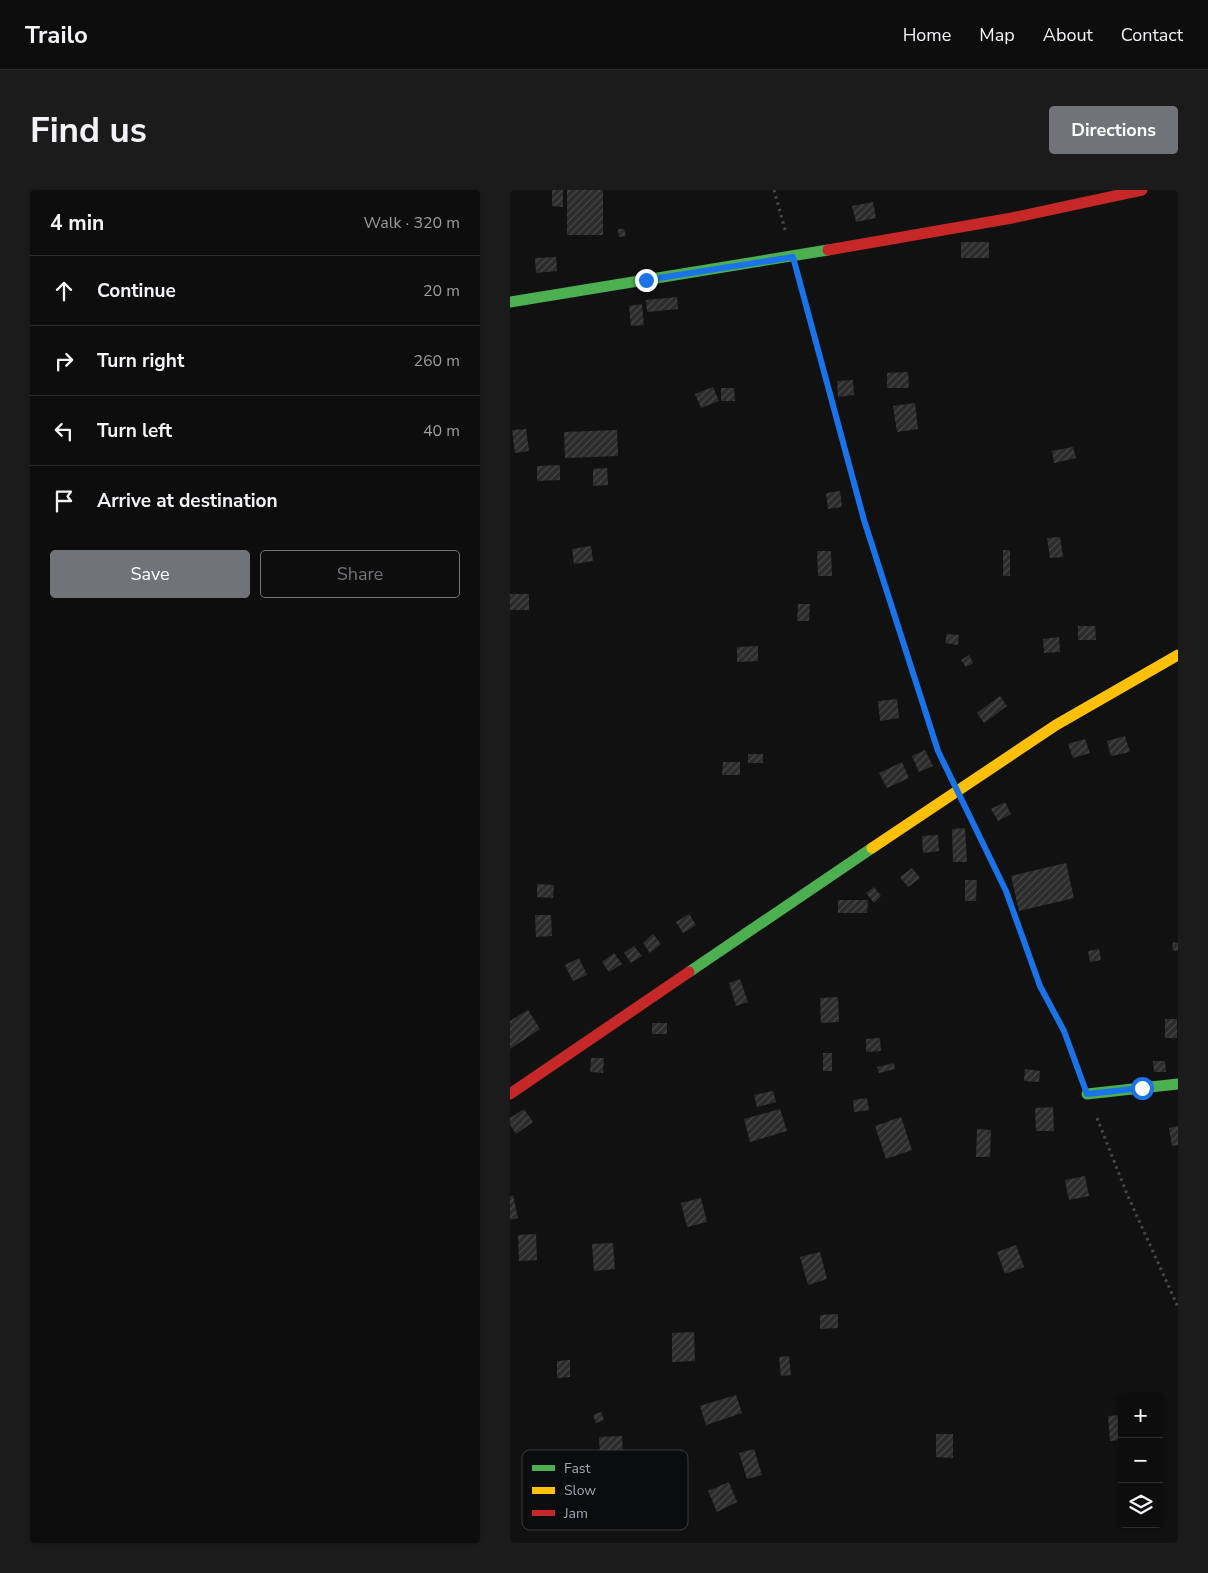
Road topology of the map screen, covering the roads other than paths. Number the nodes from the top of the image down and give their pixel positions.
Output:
1 (1142, 190) edge
2 (510, 302) edge
3 (1178, 655) edge
4 (1178, 1084) edge
5 (510, 1094) edge
6 (1087, 1094) road end

1 - 2 main road
3 - 5 main road
4 - 6 main road

